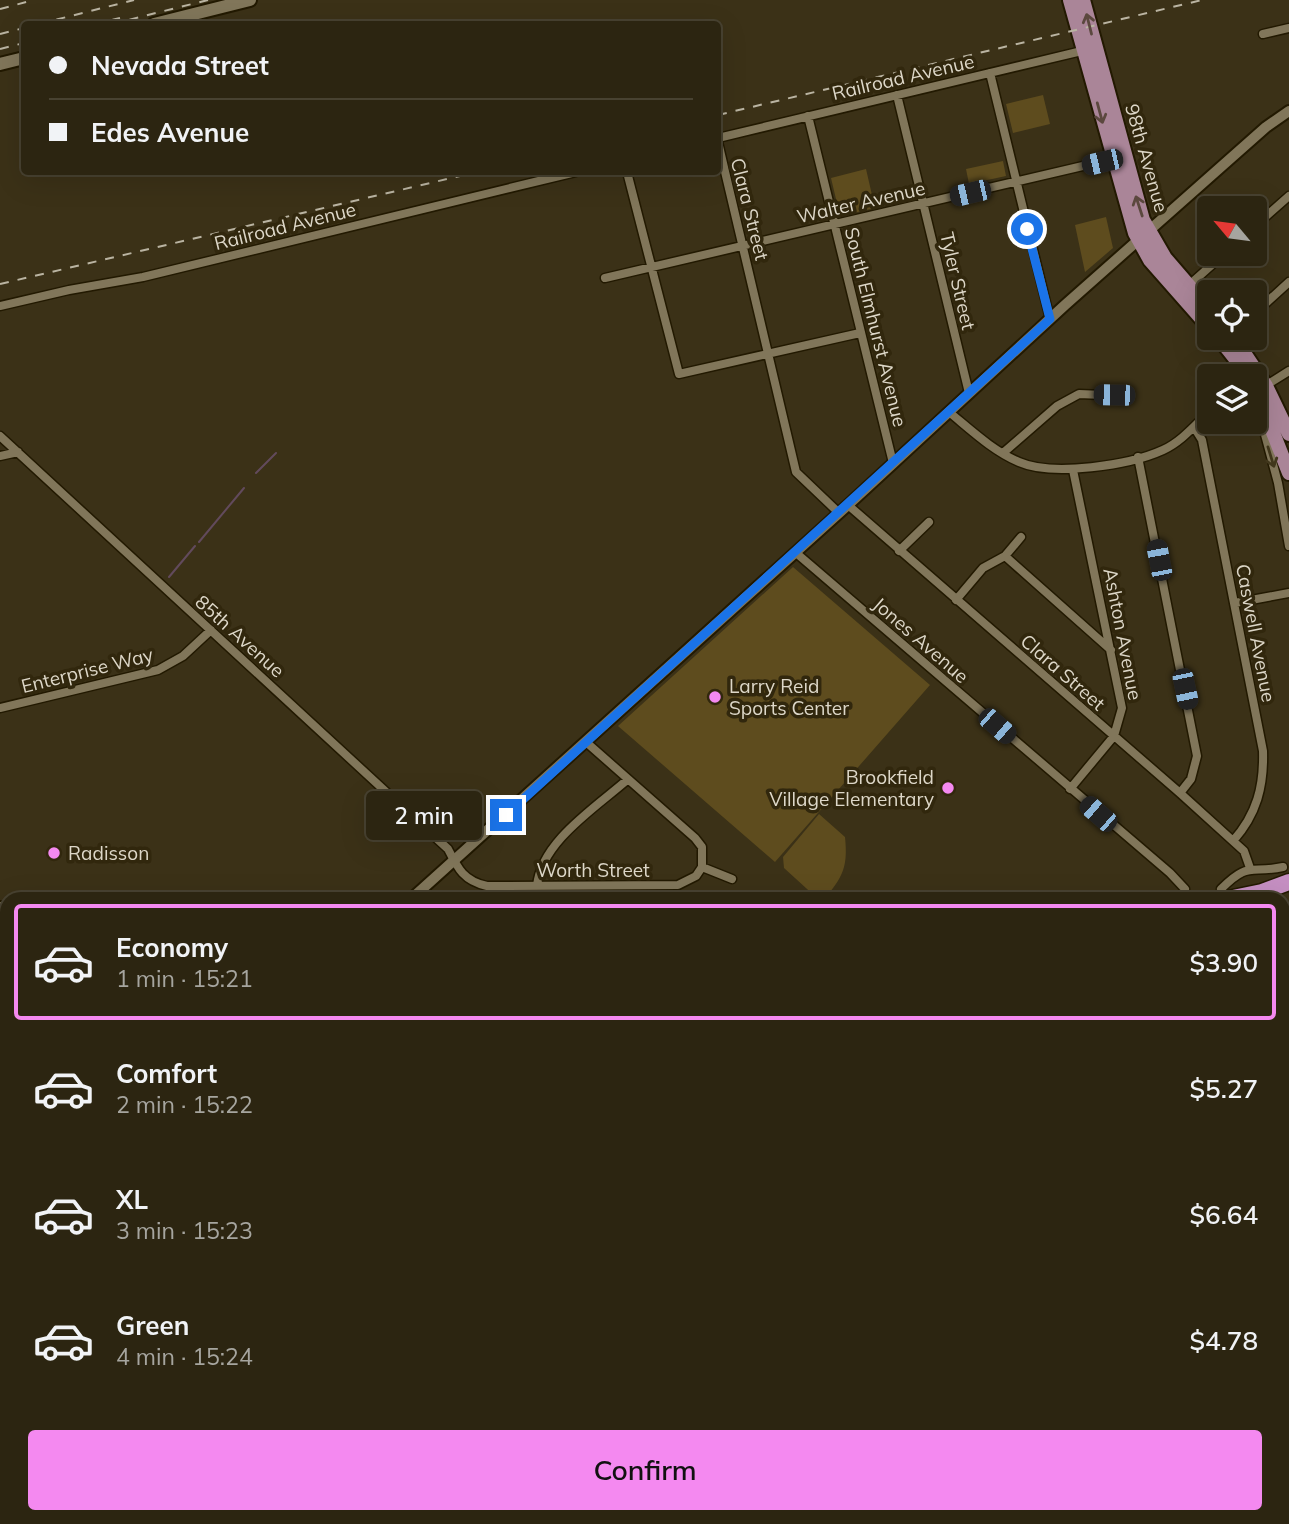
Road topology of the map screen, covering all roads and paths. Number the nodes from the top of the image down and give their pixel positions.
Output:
1 (250, 0) edge
2 (1070, 0) edge
3 (1083, 0) edge
4 (166, 21) edge
5 (1289, 28) edge
6 (1263, 34) dead end
7 (1090, 49) junction
8 (21, 59) edge
9 (0, 64) edge
10 (990, 73) junction
11 (897, 95) junction
12 (1289, 111) edge
13 (808, 116) junction
14 (721, 139) edge
15 (721, 153) edge
16 (1119, 157) junction
17 (564, 175) edge
18 (628, 175) edge
19 (1015, 183) junction
20 (1289, 196) edge
21 (924, 204) junction
22 (1267, 215) edge
23 (835, 224) junction
24 (1144, 235) junction
25 (743, 245) junction
26 (1210, 266) edge
27 (651, 267) junction
28 (605, 278) dead end
29 (1289, 282) edge
30 (1184, 289) junction
31 (1197, 299) edge
32 (1267, 302) edge
33 (0, 306) edge
34 (1197, 309) edge
35 (1050, 319) junction
36 (860, 333) junction
37 (768, 355) junction
38 (1289, 371) edge
39 (1267, 383) edge
40 (969, 393) junction
41 (1127, 396) dead end
42 (1267, 402) edge
43 (949, 412) junction
44 (1267, 413) edge
45 (1197, 423) edge
46 (1194, 426) junction
47 (1264, 434) edge
48 (1289, 435) edge
49 (0, 436) edge
50 (18, 452) junction
51 (1003, 453) junction
52 (0, 456) edge
53 (1138, 457) junction
54 (893, 463) junction
55 (1073, 470) junction
56 (1289, 473) edge
57 (848, 505) junction
58 (839, 513) junction
59 (929, 522) dead end
60 (1021, 537) dead end
61 (1289, 546) edge
62 (899, 551) junction
63 (795, 552) junction
64 (1005, 556) junction
65 (1289, 593) edge
66 (956, 600) junction
67 (1235, 603) junction
68 (211, 630) junction
69 (1111, 650) junction
70 (0, 708) edge
71 (1114, 736) junction
72 (586, 742) junction
73 (627, 780) junction
74 (1070, 789) junction
75 (1180, 793) junction
76 (1233, 841) junction
77 (454, 862) junction
78 (702, 867) junction
79 (1250, 868) junction
80 (1286, 875) edge
81 (732, 879) dead end
82 (537, 886) junction
83 (1185, 889) dead end
84 (419, 892) edge
85 (1223, 892) edge
86 (1262, 892) edge

1 - 4 main road
2 - 7 main road, 98th Avenue
7 -> 3 main road, 98th Avenue
5 - 6 street
7 - 10 street, Railroad Avenue
7 - 16 main road, 98th Avenue
8 - 9 main road
10 - 11 street, Railroad Avenue
10 - 19 street
11 - 13 street, Railroad Avenue
11 - 21 street, Tyler Street
12 - 24 street
13 - 14 street, Railroad Avenue
13 - 23 street, South Elmhurst Avenue
15 - 25 street, Clara Street
16 - 19 street, Walter Avenue
16 - 24 main road, 98th Avenue
17 - 33 street, Railroad Avenue
18 - 27 street
19 - 21 street, Walter Avenue
19 - 35 street
20 - 22 street
21 - 23 street, Walter Avenue
21 - 40 street, Tyler Street
23 - 25 street, Walter Avenue
23 - 36 street, South Elmhurst Avenue
24 - 30 main road, 98th Avenue
24 - 35 street
25 - 27 street, Walter Avenue
25 - 37 street, Clara Street
26 - 30 street
27 - 28 street, Walter Avenue
27 - 37 street
29 - 32 street
30 - 31 main road, 98th Avenue
30 - 34 main road, 98th Avenue
35 - 40 street
36 - 37 street
36 - 54 street, South Elmhurst Avenue
37 - 58 street, Clara Street
38 - 39 street
40 - 43 street
41 - 51 street
42 - 48 main road
43 - 51 street
43 - 54 street
44 - 56 main road
45 - 46 street
46 - 53 street
46 - 67 street, Caswell Avenue
47 -> 61 street
49 - 50 street, 85th Avenue
50 - 52 street
50 - 68 street, 85th Avenue
51 - 55 street
53 - 55 street
53 - 75 street
54 - 57 street
55 - 69 street, Ashton Avenue
57 - 58 street
57 - 62 street, Clara Street
58 - 63 street
59 - 62 street
60 - 64 street
62 - 66 street, Clara Street
63 - 72 street
63 - 74 street, Jones Avenue
64 - 66 street
64 - 69 street
65 - 67 street
66 - 71 street, Clara Street
67 - 76 street, Caswell Avenue
68 - 70 street, Enterprise Way
68 - 77 street, 85th Avenue
69 - 71 street, Ashton Avenue
71 - 74 street, Ashton Avenue
71 - 75 street, Clara Street
72 - 73 street
72 - 77 street
73 - 78 street
73 - 82 street
74 - 83 street, Jones Avenue
75 - 76 street, Clara Street
76 - 79 street, Clara Street
77 - 82 street, Worth Street
77 - 84 street
78 - 81 street
78 - 82 street, Worth Street
79 - 80 street
79 - 85 street
80 - 86 highway

